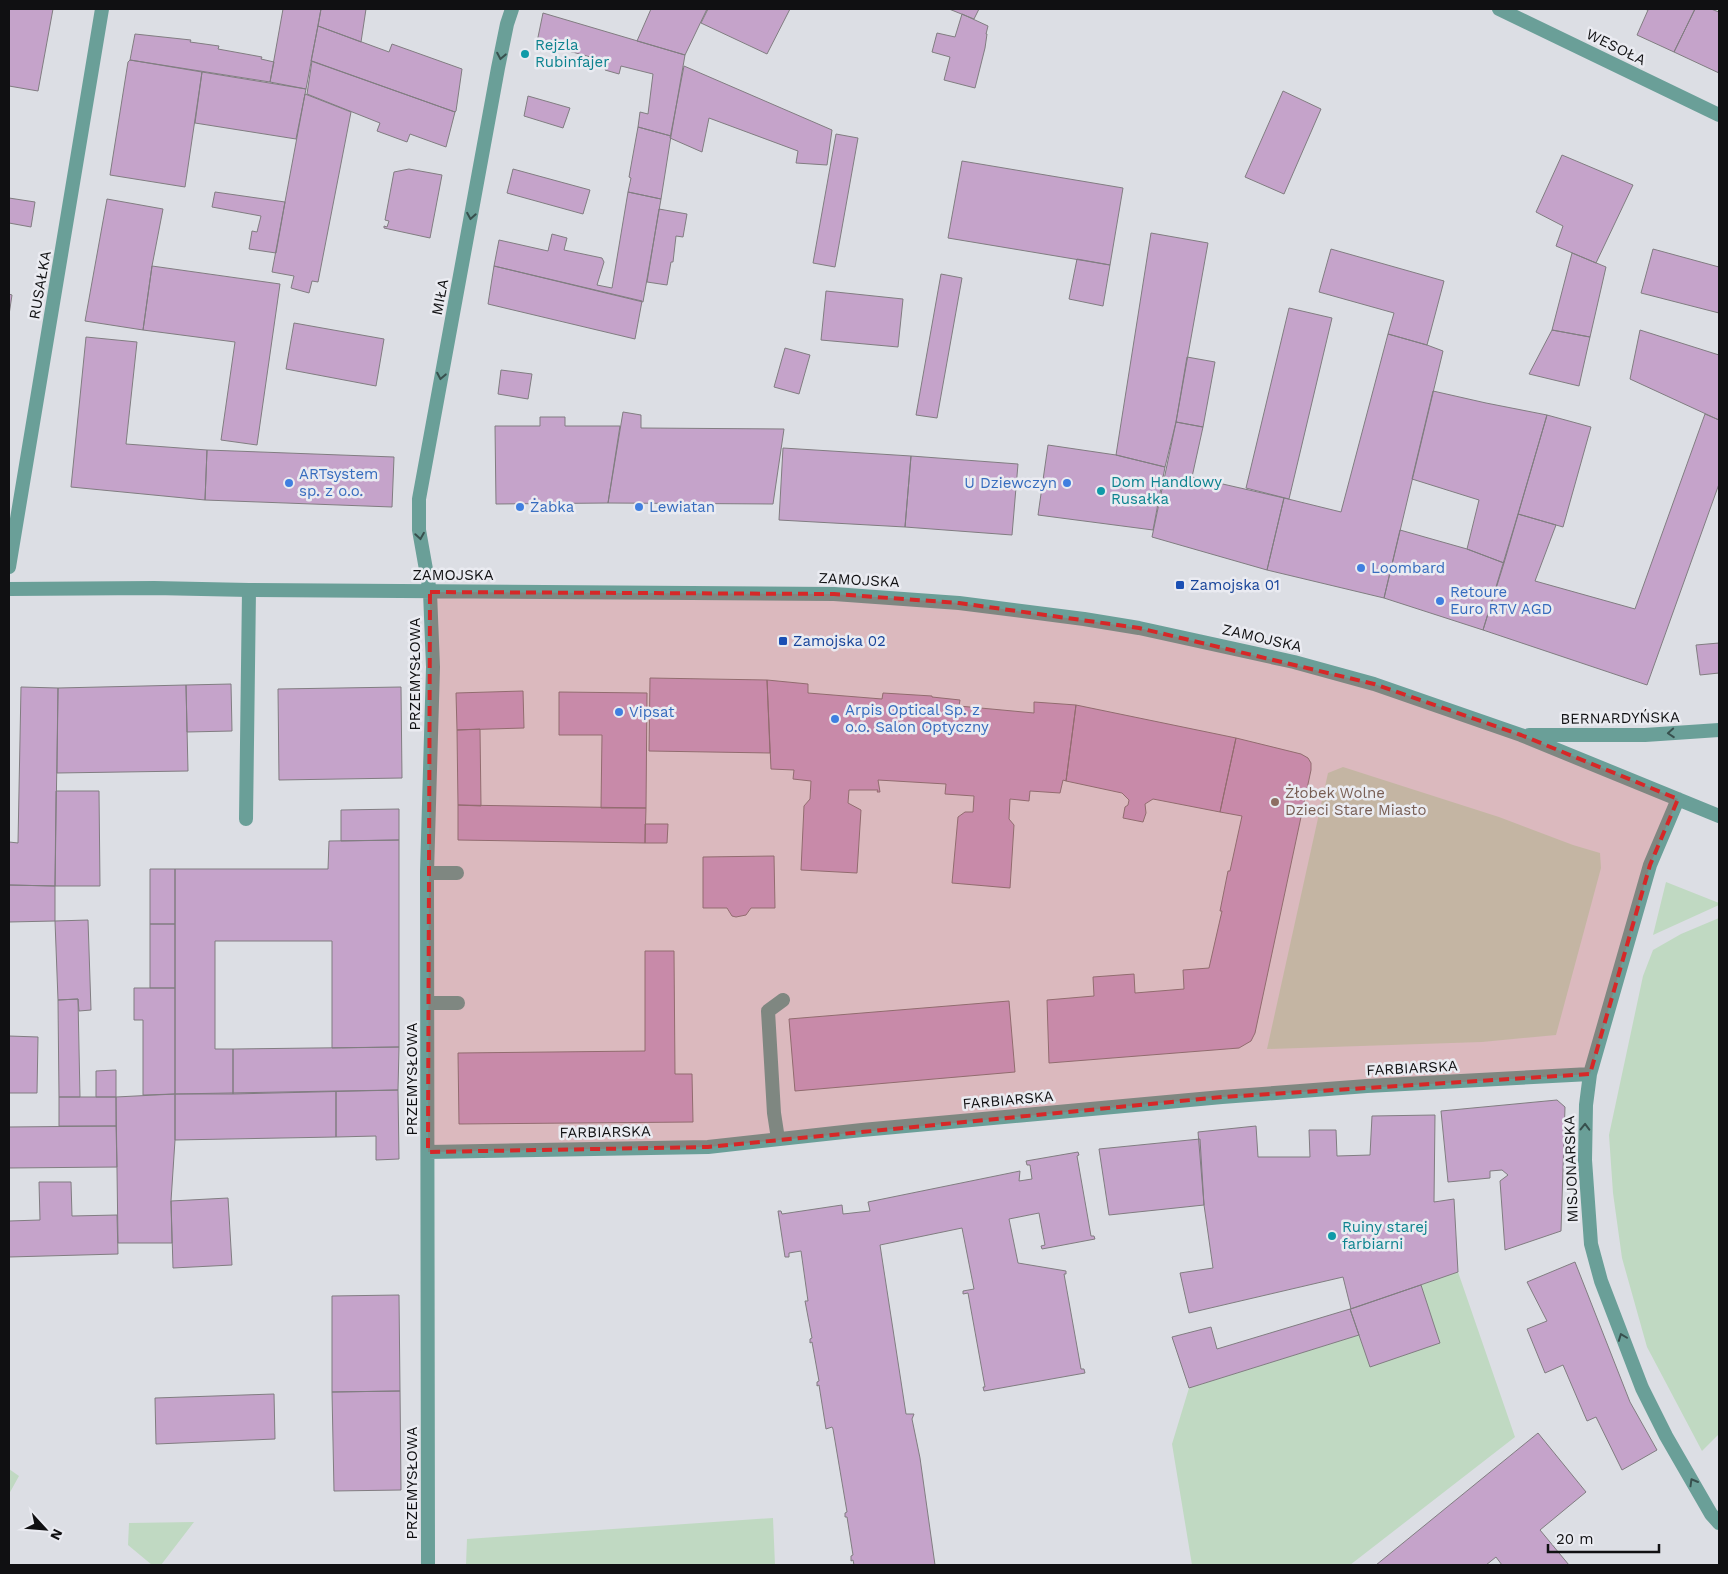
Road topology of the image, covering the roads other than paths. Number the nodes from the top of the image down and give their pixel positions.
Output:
1 (102, 9) edge
2 (512, 9) edge
3 (1499, 9) edge
4 (1719, 115) edge
5 (9, 567) edge
6 (9, 589) edge
7 (248, 590) junction
8 (430, 592) junction
9 (1719, 730) edge
10 (1521, 735) junction
11 (1678, 799) junction
12 (1719, 816) edge
13 (246, 820) dead end
14 (428, 873) junction
15 (458, 873) dead end
16 (783, 1000) dead end
17 (458, 1002) dead end
18 (428, 1004) junction
19 (1590, 1074) junction
20 (778, 1140) junction
21 (428, 1152) junction
22 (1719, 1524) edge
23 (428, 1565) edge

1 - 5 street, RUSAŁKA
2 -> 8 street, MIŁA
3 - 4 street, WESOŁA
6 - 7 street, ZAMOJSKA
7 - 8 street, ZAMOJSKA
7 - 13 street
8 - 10 street, ZAMOJSKA
8 - 14 street, PRZEMYSŁOWA
9 -> 10 street, BERNARDYŃSKA
10 - 11 street, ZAMOJSKA
11 - 12 street, ZAMOJSKA
11 - 19 street, MISJONARSKA
14 - 15 street
14 - 18 street, PRZEMYSŁOWA
16 - 20 street
17 - 18 street
18 - 21 street, PRZEMYSŁOWA
19 - 20 street, FARBIARSKA
22 -> 19 street, MISJONARSKA
20 - 21 street, FARBIARSKA
21 - 23 street, PRZEMYSŁOWA

